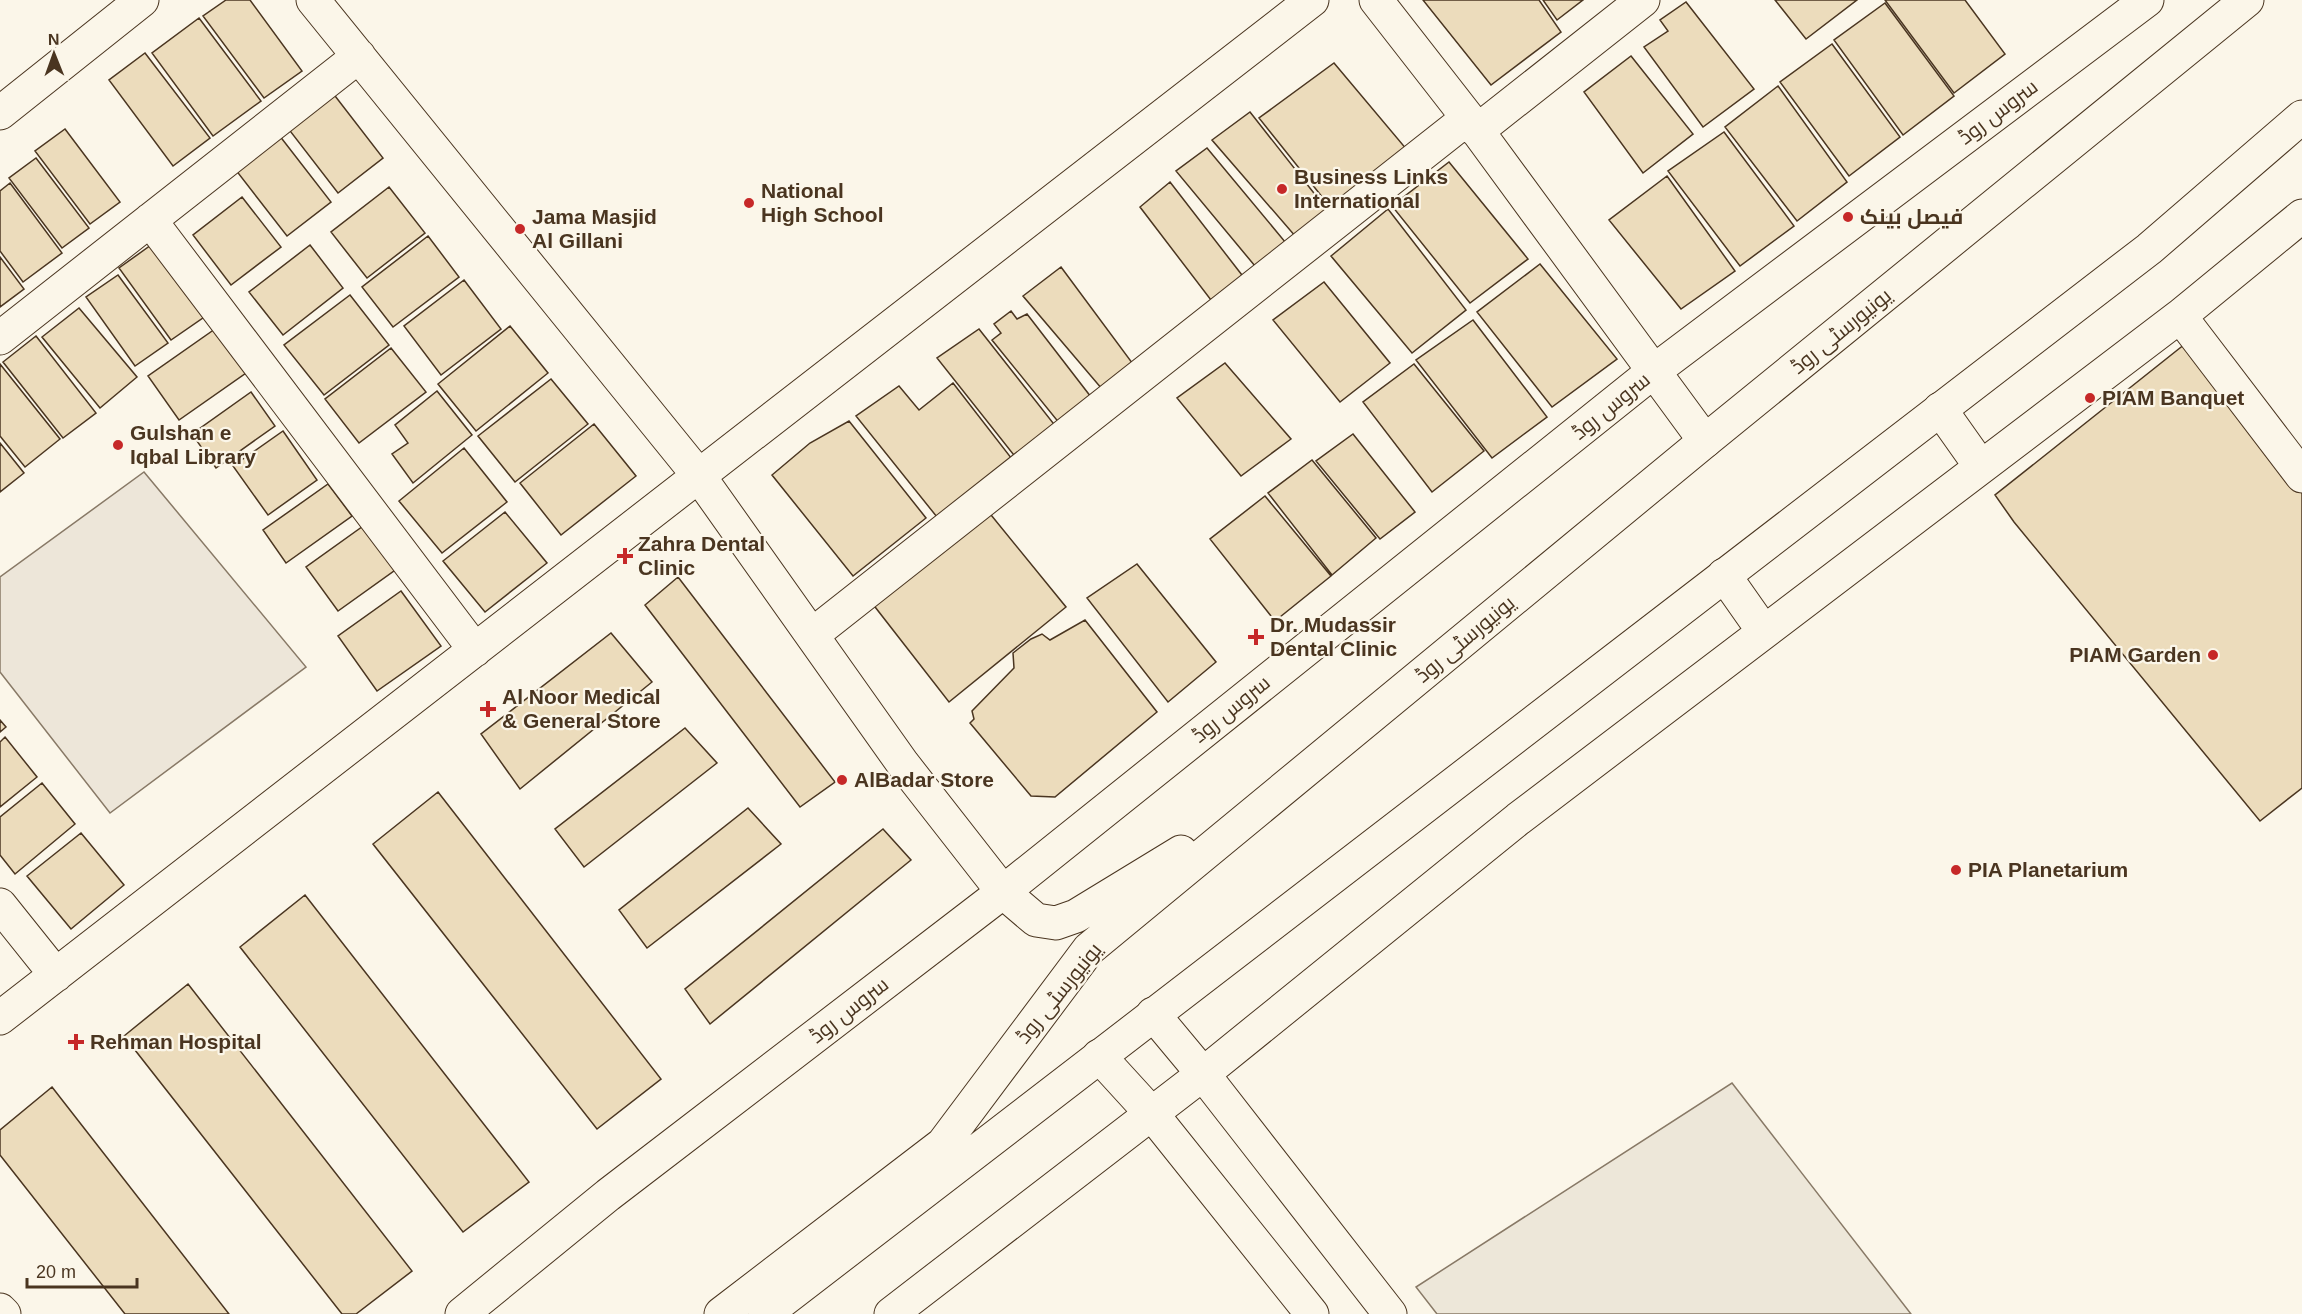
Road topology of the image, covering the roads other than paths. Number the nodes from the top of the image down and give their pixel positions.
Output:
1 (142, 0) edge
2 (313, 0) edge
3 (1312, 0) edge
4 (1376, 0) edge
5 (1643, 0) edge
6 (2147, 0) edge
7 (2247, 0) edge
8 (359, 56) junction
9 (0, 113) edge
10 (2302, 117) edge
11 (1473, 124) junction
12 (2302, 216) edge
13 (150, 220) junction
14 (2180, 316) junction
15 (0, 338) edge
16 (1654, 371) junction
17 (1940, 408) junction
18 (1705, 441) junction
19 (1981, 467) junction
20 (699, 476) junction
21 (2302, 476) edge
22 (1724, 575) junction
23 (1764, 632) junction
24 (812, 635) junction
25 (475, 650) junction
26 (1287, 786) junction
27 (1003, 892) junction
28 (0, 905) edge
29 (56, 975) junction
30 (1153, 1014) junction
31 (0, 1018) edge
32 (1099, 1056) junction
33 (1203, 1074) junction
34 (1152, 1114) junction
35 (0, 1310) edge
36 (4, 1314) edge
37 (462, 1314) edge
38 (722, 1314) edge
39 (765, 1314) edge
40 (891, 1314) edge
41 (1312, 1314) edge
42 (1390, 1314) edge

1 - 9 street
2 - 8 street
3 - 20 street
4 - 11 street
5 - 11 street
6 - 16 street, سروس روڈ
7 - 18 street, یونیورسٹی روڈ
8 - 13 street
8 - 20 street
10 - 17 street
11 - 16 street
11 - 24 street
12 - 14 street
13 - 15 street
13 - 25 street
14 - 19 street
14 - 21 street
16 - 18 street
16 - 27 street, سروس روڈ
17 - 19 street
17 - 22 street
18 - 26 street, یونیورسٹی روڈ
19 - 23 street
20 - 24 street
20 - 25 street
22 - 23 street
22 - 30 street
23 - 33 street
24 - 27 street
25 - 29 street
26 - 27 street
26 - 38 street, یونیورسٹی روڈ
27 - 37 street, سروس روڈ
28 - 29 street
29 - 31 street
30 - 32 street
30 - 33 street
32 - 34 street
32 - 39 street
33 - 34 street
33 - 42 street
34 - 40 street
34 - 41 street
35 - 36 street

